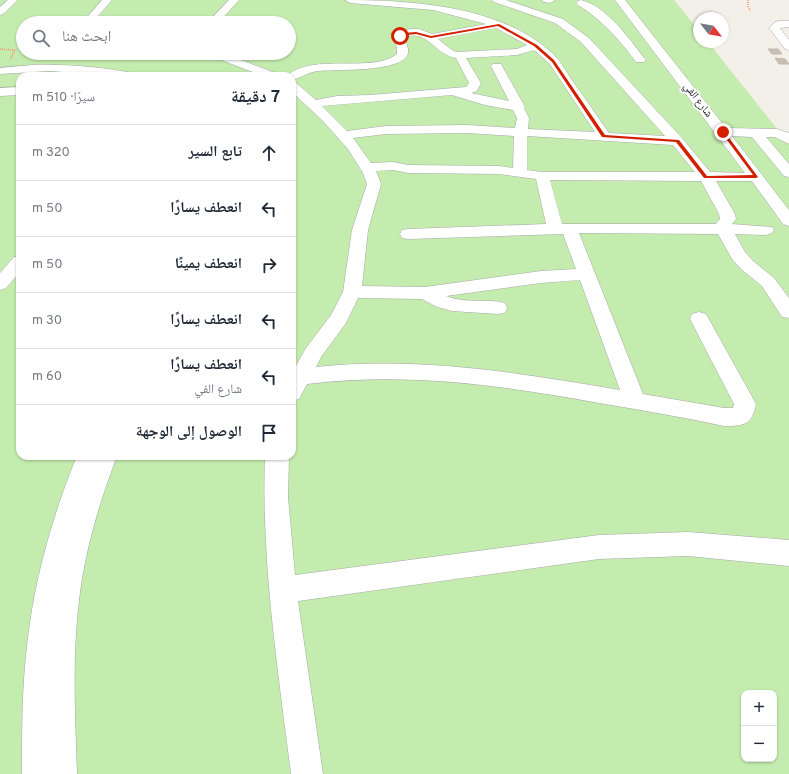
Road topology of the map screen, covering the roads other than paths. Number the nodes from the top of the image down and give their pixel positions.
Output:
1 (13, 0) edge
2 (107, 0) edge
3 (234, 0) edge
4 (350, 0) edge
5 (497, 0) edge
6 (547, 0) edge
7 (550, 0) edge
8 (620, 0) edge
9 (582, 3) dead end
10 (527, 9) junction
11 (0, 12) edge
12 (93, 16) edge
13 (219, 16) edge
14 (502, 19) junction
15 (789, 24) edge
16 (622, 36) junction
17 (648, 36) junction
18 (431, 37) junction
19 (536, 45) junction
20 (789, 47) edge
21 (460, 56) junction
22 (240, 60) edge
23 (640, 60) dead end
24 (497, 66) dead end
25 (0, 71) edge
26 (100, 72) edge
27 (268, 72) edge
28 (16, 73) edge
29 (0, 74) edge
30 (296, 76) edge
31 (296, 90) edge
32 (16, 91) edge
33 (0, 92) edge
34 (455, 92) junction
35 (316, 107) junction
36 (519, 107) junction
37 (521, 131) junction
38 (723, 132) junction
39 (756, 132) junction
40 (342, 136) junction
41 (604, 136) junction
42 (677, 140) junction
43 (789, 140) edge
44 (788, 171) edge
45 (371, 173) junction
46 (520, 173) junction
47 (542, 176) junction
48 (706, 177) junction
49 (756, 177) junction
50 (789, 221) edge
51 (562, 228) junction
52 (724, 229) junction
53 (766, 230) dead end
54 (408, 234) dead end
55 (16, 266) edge
56 (587, 274) junction
57 (0, 284) edge
58 (352, 292) junction
59 (425, 293) junction
60 (498, 308) dead end
61 (789, 312) edge
62 (699, 319) dead end
63 (296, 385) edge
64 (635, 401) junction
65 (88, 460) edge
66 (104, 460) edge
67 (277, 460) edge
68 (789, 553) edge
69 (283, 590) junction
70 (38, 774) edge
71 (61, 774) edge
72 (307, 774) edge

1 - 11 street
2 - 12 street
3 - 13 street
4 - 14 street
5 - 10 street
6 - 7 street
8 - 17 street, شارع الفي
9 - 16 street
10 - 14 street
10 - 42 street
14 - 18 street
14 - 19 street
15 - 20 street
16 - 17 street
16 - 23 street
17 - 38 street, شارع الفي
18 - 21 street
18 - 30 street
19 - 21 street
19 - 41 street
21 - 34 street
22 - 27 street
24 - 36 street
25 - 26 street
28 - 29 street
31 - 35 street
32 - 33 street
34 - 35 street
34 - 36 street
35 - 40 street
36 - 37 street
37 - 40 street
37 - 41 street
37 - 46 street
38 - 39 street
38 - 49 street, شارع الفي
39 - 43 street
39 - 44 street
40 - 45 street
41 - 42 street
42 - 48 street
45 - 46 street
45 - 58 street
46 - 47 street
47 - 48 street
47 - 51 street
48 - 49 street
48 - 52 street
49 - 50 street, شارع الفي
51 - 52 street
51 - 54 street
51 - 56 street
52 - 53 street
52 - 61 street
55 - 57 street
56 - 59 street
56 - 64 street
58 - 59 street
58 - 63 street
59 - 60 street
62 - 64 street
63 - 64 street
65 - 70 street
66 - 71 street
67 - 69 street
68 - 69 street
69 - 72 street

